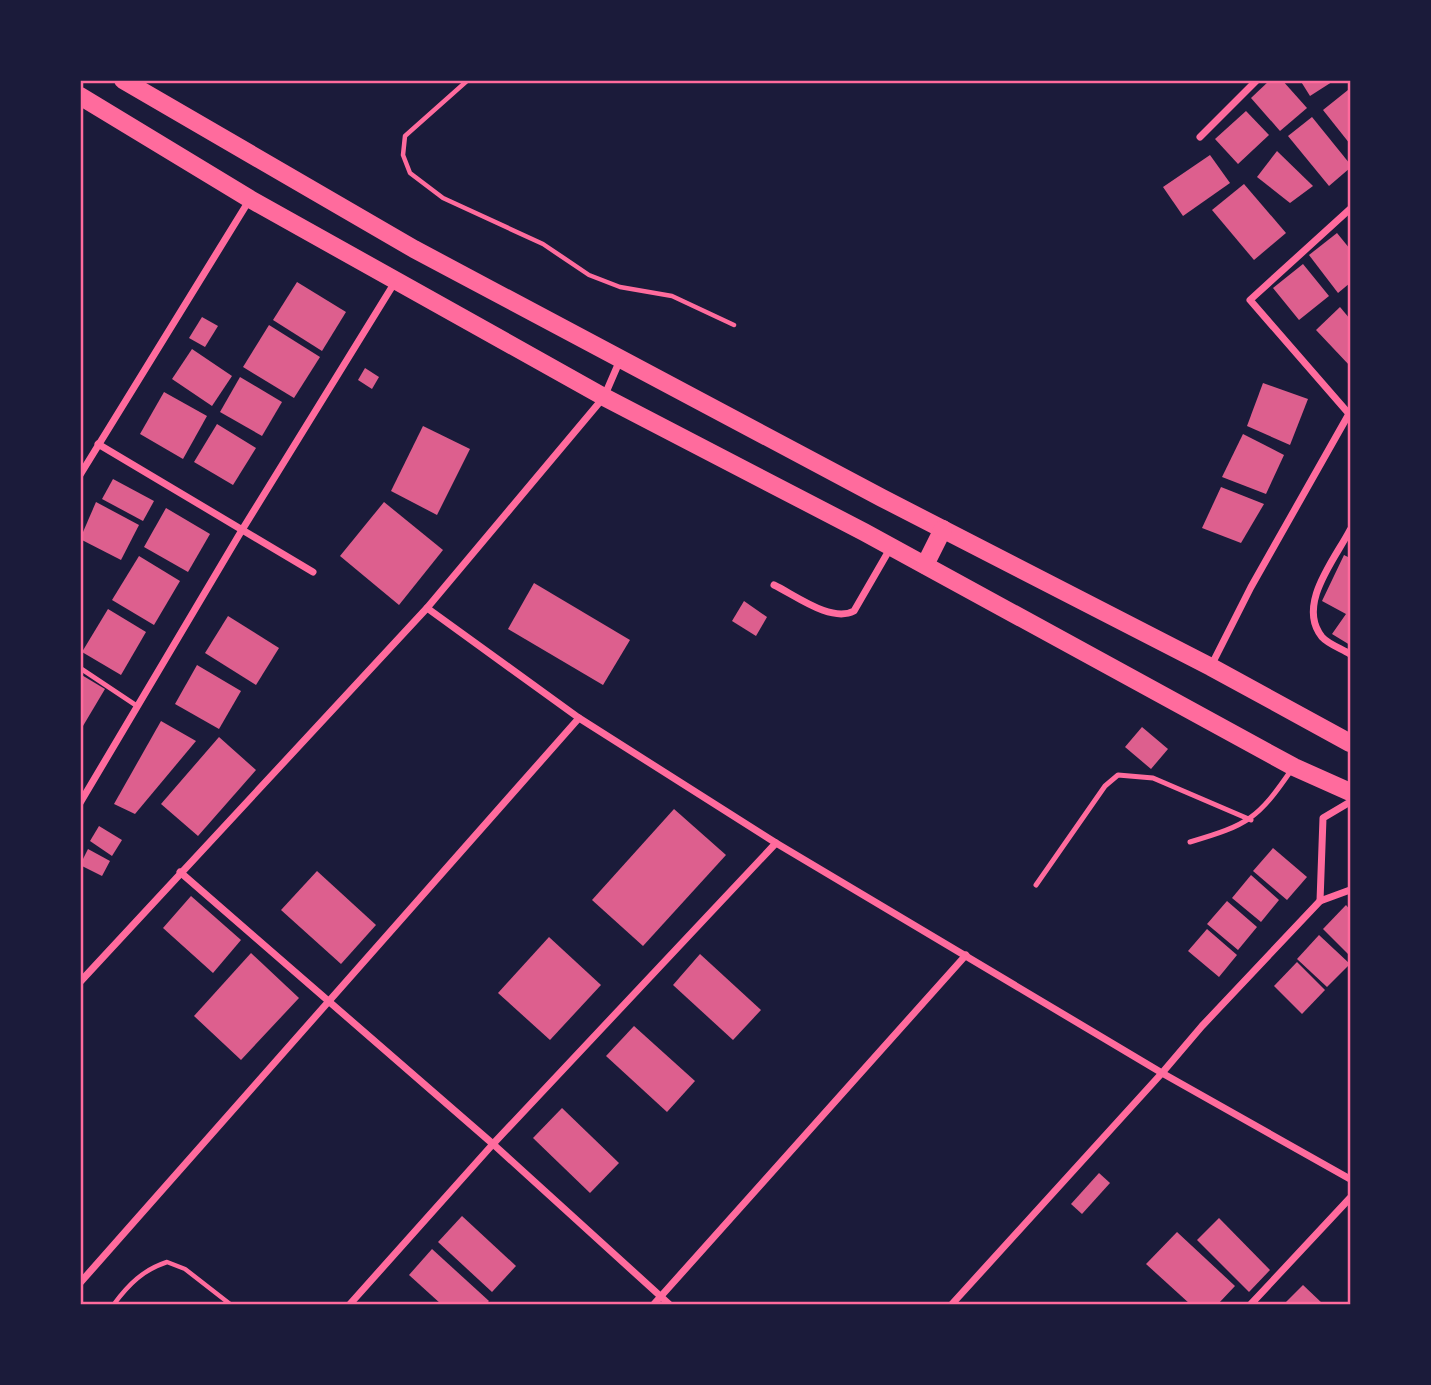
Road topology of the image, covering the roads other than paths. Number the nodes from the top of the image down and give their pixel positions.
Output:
1 (123, 80) edge
2 (1257, 80) edge
3 (80, 96) edge
4 (1200, 137) dead end
5 (250, 199) junction
6 (1350, 209) edge
7 (395, 281) junction
8 (621, 359) junction
9 (604, 397) junction
10 (1350, 414) edge
11 (99, 444) junction
12 (80, 475) edge
13 (943, 529) junction
14 (242, 530) junction
15 (1350, 530) edge
16 (891, 547) junction
17 (925, 565) junction
18 (313, 572) dead end
19 (774, 585) dead end
20 (428, 608) junction
21 (1350, 654) edge
22 (1211, 667) junction
23 (80, 668) edge
24 (137, 706) junction
25 (579, 719) junction
26 (1350, 741) edge
27 (1294, 767) junction
28 (1350, 792) edge
29 (1350, 802) edge
30 (80, 803) edge
31 (1251, 820) junction
32 (1190, 842) dead end
33 (776, 843) junction
34 (180, 872) junction
35 (1035, 885) dead end
36 (1350, 890) edge
37 (1320, 901) junction
38 (966, 955) junction
39 (80, 982) edge
40 (328, 1002) junction
41 (1163, 1073) junction
42 (493, 1144) junction
43 (1350, 1179) edge
44 (1350, 1198) edge
45 (80, 1283) edge
46 (661, 1297) junction
47 (351, 1304) edge
48 (654, 1304) edge
49 (669, 1304) edge
50 (952, 1304) edge
51 (1251, 1304) edge

1 - 8 main road
2 - 4 street
3 - 5 main road
5 - 7 main road
5 - 11 street
6 - 10 street
7 - 9 main road
7 - 14 street
8 - 9 street
8 - 13 main road
9 - 16 main road
9 - 20 street
10 - 22 street
11 - 12 street
11 - 14 street
13 - 17 main road
13 - 22 main road
14 - 18 street
14 - 24 street
15 - 21 street
16 - 17 main road
16 - 19 street
17 - 27 main road
20 - 25 street
20 - 34 street
22 - 26 main road
23 - 24 lane
24 - 30 street
25 - 33 street
25 - 40 street
27 - 28 main road
27 - 31 lane
29 - 37 street
31 - 32 lane
31 - 35 lane
33 - 38 street
33 - 42 street
34 - 39 street
34 - 40 street
36 - 37 street
37 - 41 street
38 - 41 street
38 - 46 street
40 - 42 street
40 - 45 street
41 - 43 street
41 - 50 street
42 - 46 street
42 - 47 street
44 - 51 street
46 - 48 street
46 - 49 street

